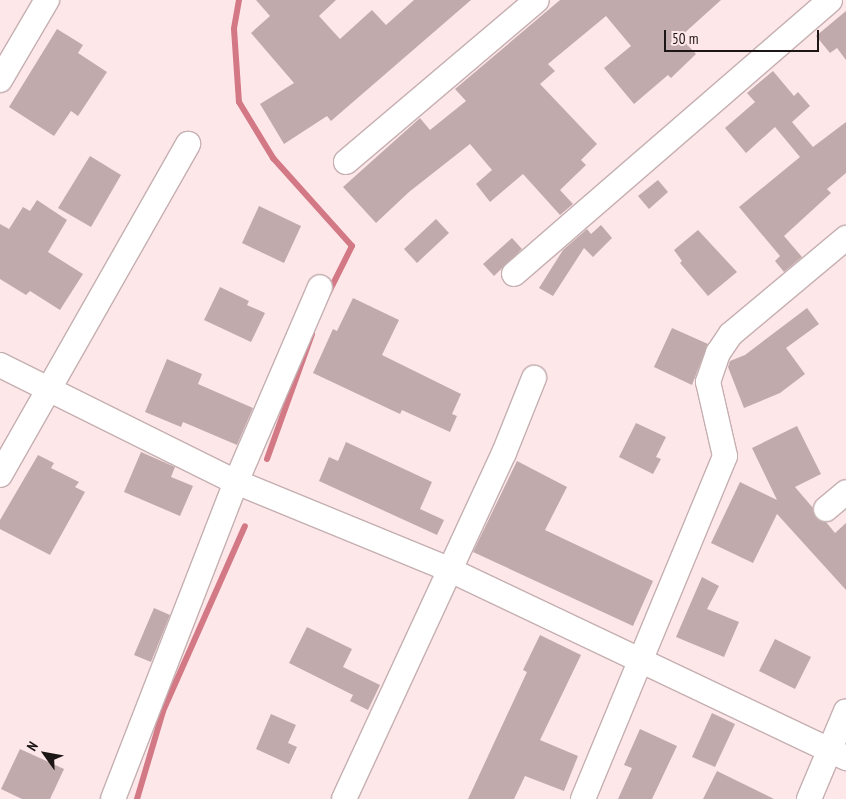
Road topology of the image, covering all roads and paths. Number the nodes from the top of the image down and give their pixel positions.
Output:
1 (47, 0) edge
2 (537, 0) edge
3 (830, 0) edge
4 (0, 80) edge
5 (188, 144) dead end
6 (346, 162) dead end
7 (846, 238) edge
8 (514, 274) dead end
9 (320, 287) dead end
10 (0, 365) edge
11 (534, 378) dead end
12 (50, 390) junction
13 (0, 475) edge
14 (236, 482) junction
15 (846, 492) edge
16 (826, 509) dead end
17 (448, 569) junction
18 (642, 660) junction
19 (846, 711) edge
20 (838, 754) edge
21 (113, 799) edge
22 (344, 799) edge
23 (584, 799) edge
24 (809, 799) edge

1 - 4 street
2 - 6 street
3 - 8 street
5 - 12 street
7 - 18 street
9 - 14 street
10 - 12 street
11 - 17 street
12 - 13 street
12 - 14 street
14 - 17 street
14 - 21 street
15 - 16 street
17 - 18 street
17 - 22 street
18 - 20 street
18 - 23 street
19 - 20 street
20 - 24 street

